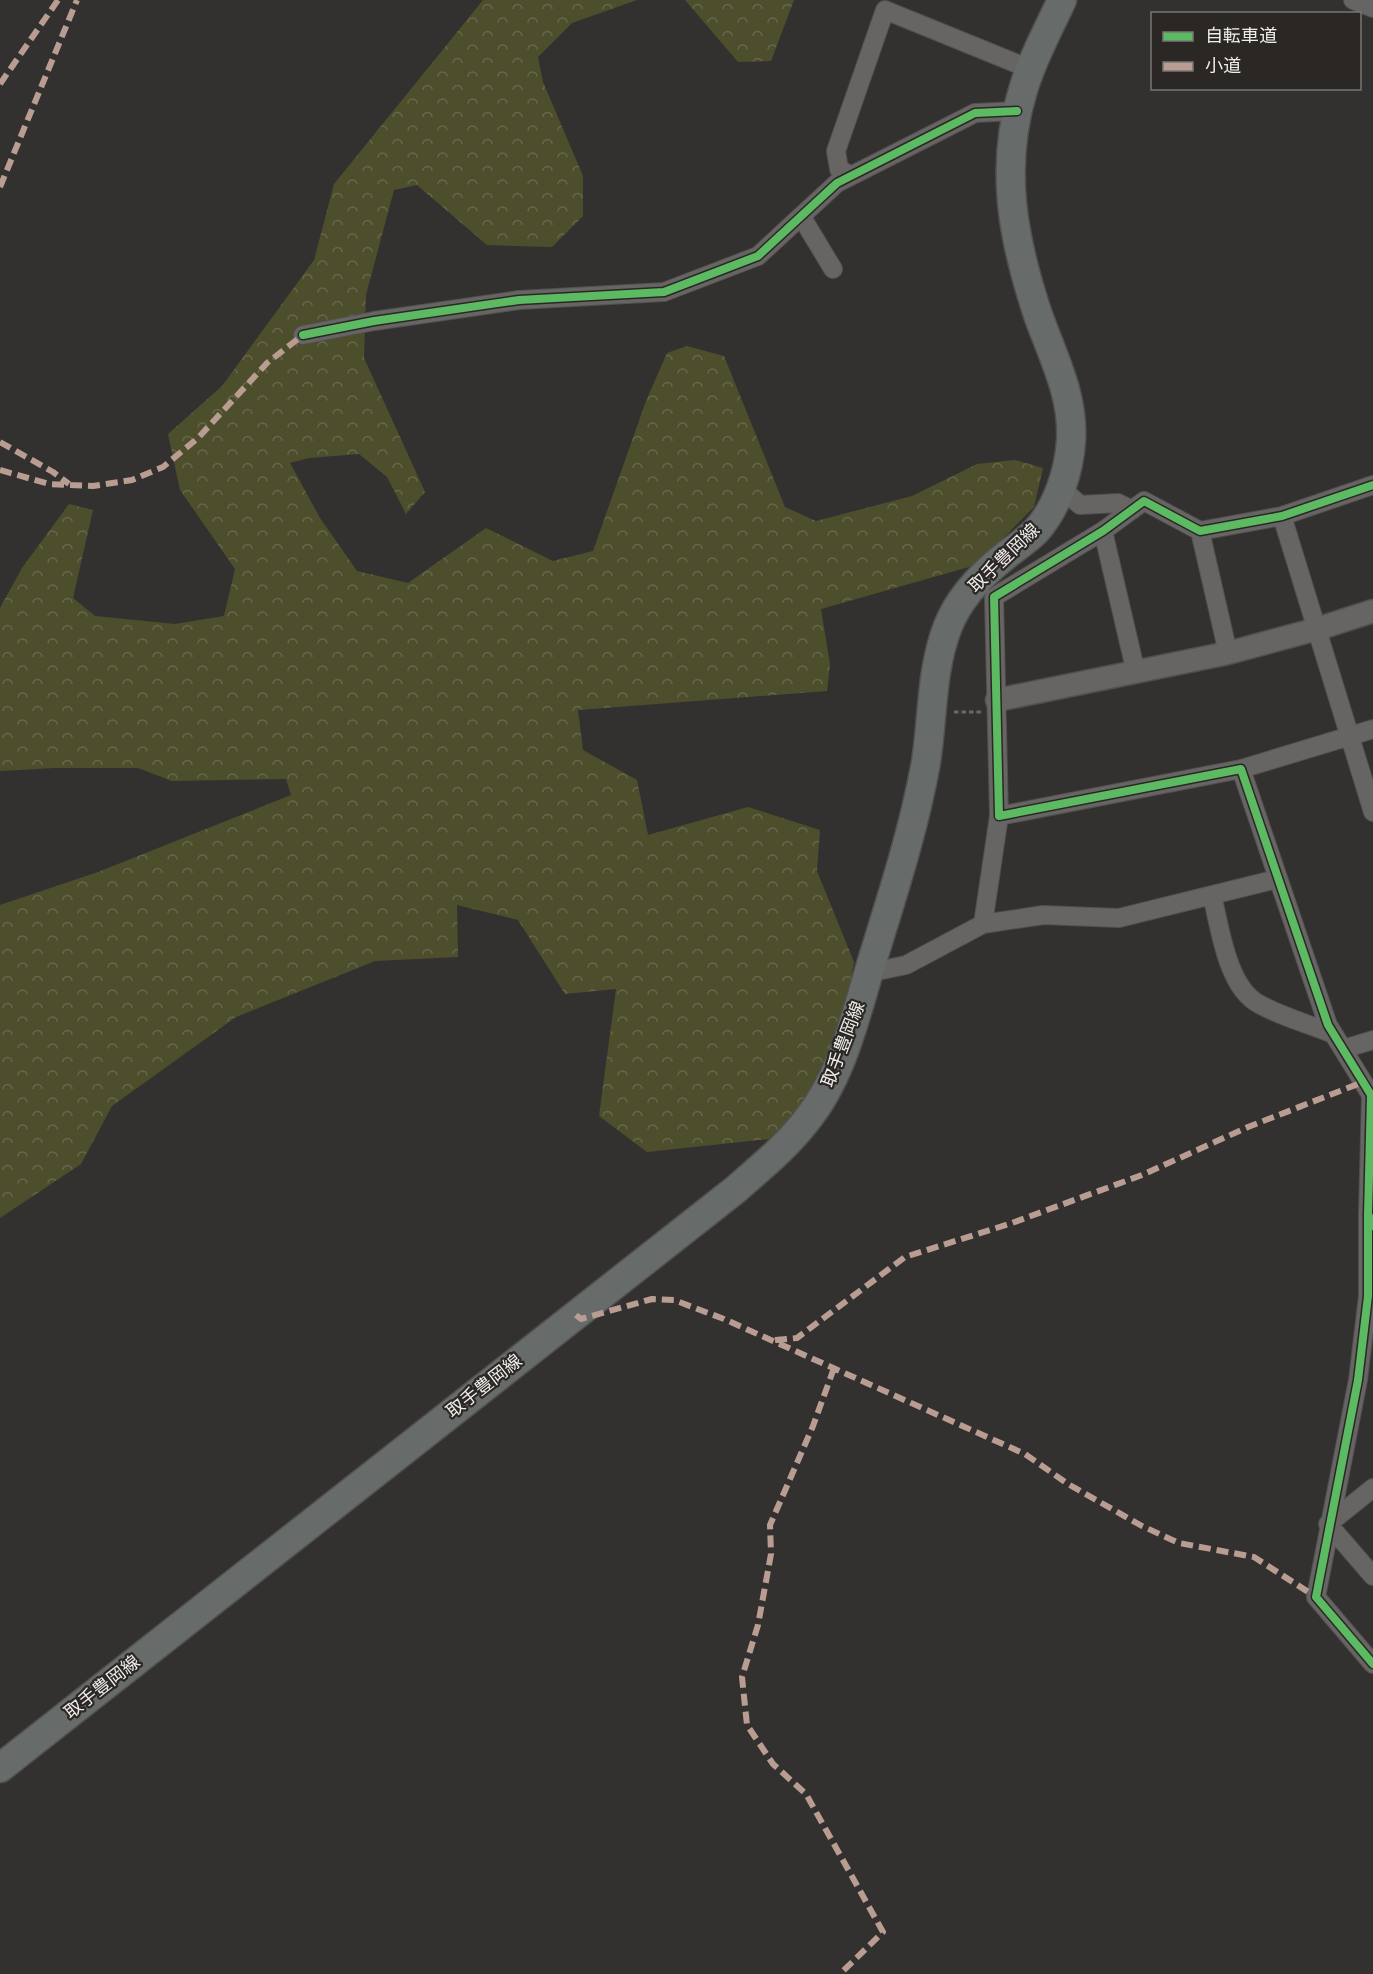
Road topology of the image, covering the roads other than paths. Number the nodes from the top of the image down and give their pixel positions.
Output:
1 (1062, 0) edge
2 (1353, 0) edge
3 (1373, 8) edge
4 (1030, 69) junction
5 (1017, 111) junction
6 (851, 176) junction
7 (801, 216) junction
8 (833, 269) dead end
9 (303, 334) dead end
10 (1373, 485) edge
11 (1061, 488) junction
12 (1132, 510) junction
13 (1282, 516) junction
14 (1103, 531) junction
15 (1200, 531) junction
16 (1373, 611) edge
17 (1317, 629) junction
18 (1228, 653) junction
19 (1136, 673) junction
20 (997, 706) junction
21 (1373, 729) edge
22 (1349, 736) junction
23 (1240, 769) junction
24 (1373, 812) edge
25 (999, 816) junction
26 (1277, 879) junction
27 (1212, 895) junction
28 (983, 924) junction
29 (868, 973) junction
30 (1373, 1040) edge
31 (1338, 1041) junction
32 (1370, 1220) edge
33 (1373, 1488) edge
34 (1328, 1524) junction
35 (1373, 1576) edge
36 (1373, 1664) edge
37 (0, 1768) edge

1 - 4 main road, 取手豊岡線
2 - 3 street
4 - 5 main road, 取手豊岡線
4 - 6 street
5 - 6 street
5 - 11 main road, 取手豊岡線
6 - 7 street
7 - 8 street
7 - 9 street
10 - 13 street
11 - 12 street
11 - 29 main road, 取手豊岡線
12 - 14 street
12 - 15 street
13 - 15 street
13 - 17 street
14 - 19 street
14 - 20 street
15 - 18 street
16 - 17 street
17 - 18 street
17 - 22 street
18 - 19 street
19 - 20 street
20 - 25 street
21 - 22 street
22 - 23 street
22 - 24 street
23 - 25 street
23 - 26 street
25 - 28 street
26 - 27 street
26 - 31 street
27 - 28 street
27 - 31 street
28 - 29 street
29 - 37 main road, 取手豊岡線
30 - 31 street
31 - 32 street
32 - 34 street
33 - 34 street
34 - 35 street
34 - 36 street

